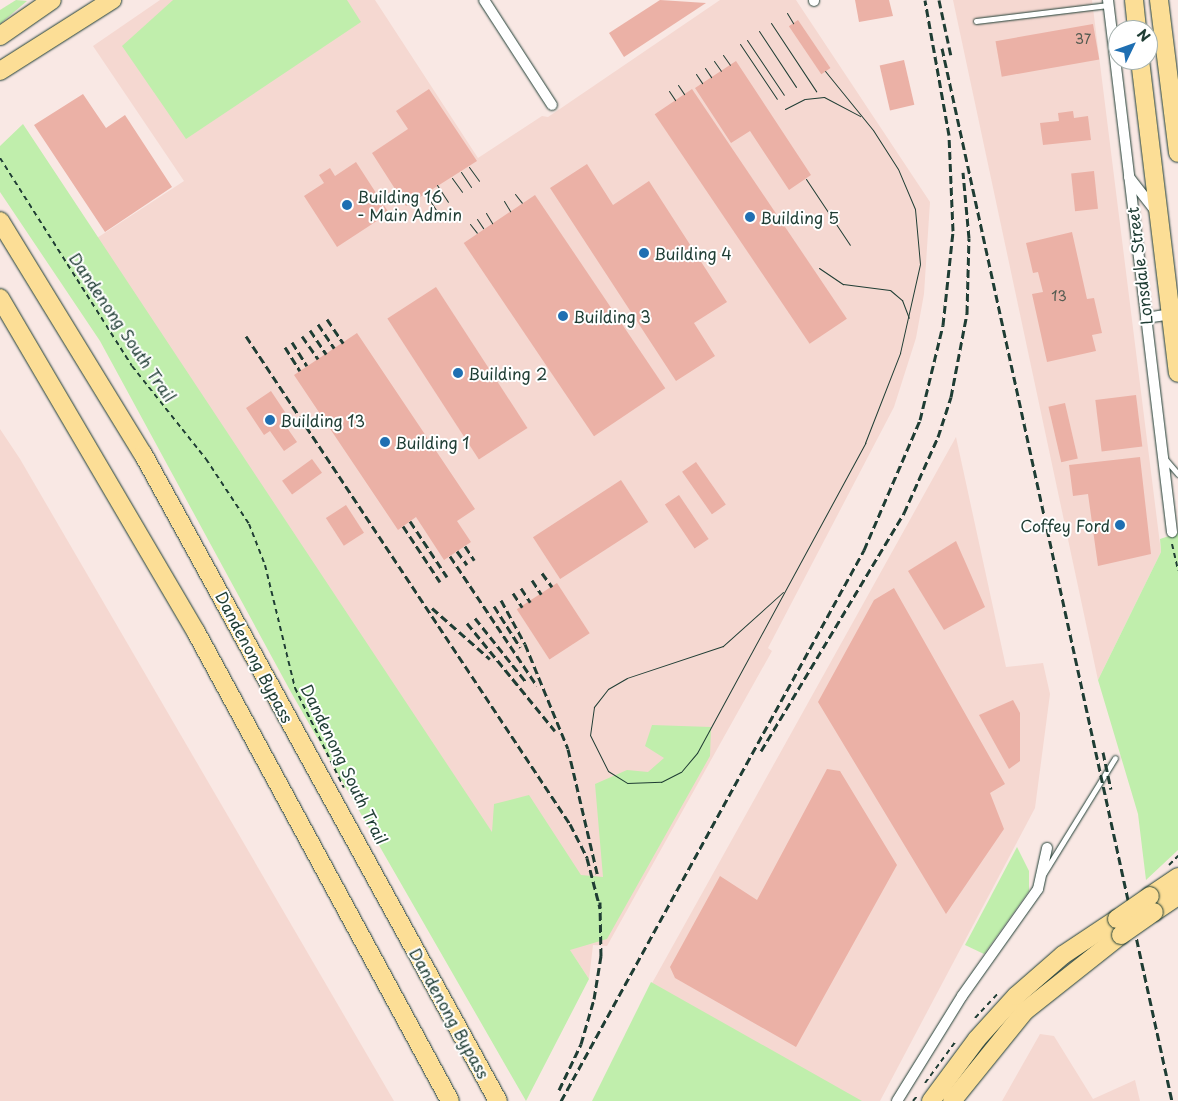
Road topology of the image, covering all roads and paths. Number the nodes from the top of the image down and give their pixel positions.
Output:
1 (52, 0) edge
2 (112, 0) edge
3 (484, 0) edge
4 (1134, 0) edge
5 (1159, 0) edge
6 (1108, 2) edge
7 (1136, 20) edge
8 (976, 21) dead end
9 (0, 36) edge
10 (19, 58) junction
11 (1141, 70) edge
12 (0, 71) edge
13 (0, 83) edge
14 (552, 105) dead end
15 (1178, 153) edge
16 (0, 158) edge
17 (1129, 177) junction
18 (1156, 213) junction
19 (0, 221) edge
20 (0, 298) edge
21 (1175, 311) edge
22 (1146, 318) junction
23 (1178, 373) edge
24 (1162, 456) junction
25 (1178, 474) edge
26 (1172, 532) dead end
27 (1172, 545) dead end
28 (1178, 570) edge
29 (1115, 758) dead end
30 (346, 793) dead end
31 (1047, 848) dead end
32 (1044, 873) junction
33 (1178, 877) edge
34 (1178, 896) edge
35 (1152, 904) junction
36 (1119, 927) junction
37 (450, 1101) edge
38 (498, 1101) edge
39 (897, 1101) edge
40 (931, 1101) edge
41 (952, 1101) edge

1 - 9 highway
2 - 10 highway
3 - 14 street
4 - 7 highway
5 - 15 highway
6 - 8 lane
6 - 17 street, Lonsdale Street
10 - 12 highway
10 - 13 highway
11 - 18 highway, Lonsdale Street
16 - 30 path, Dandenong South Trail
17 - 18 street
17 - 22 street, Lonsdale Street
18 - 21 highway, Lonsdale Street
19 - 38 highway, Dandenong Bypass
20 - 37 highway
21 - 22 street
21 - 23 highway, Lonsdale Street
22 - 24 street, Lonsdale Street
24 - 25 lane
24 - 26 street, Lonsdale Street
27 - 28 path
29 - 32 lane
31 - 32 street
32 - 39 street
33 - 35 highway
34 - 35 highway
35 - 36 highway, bridge
36 - 40 highway
36 - 41 highway

